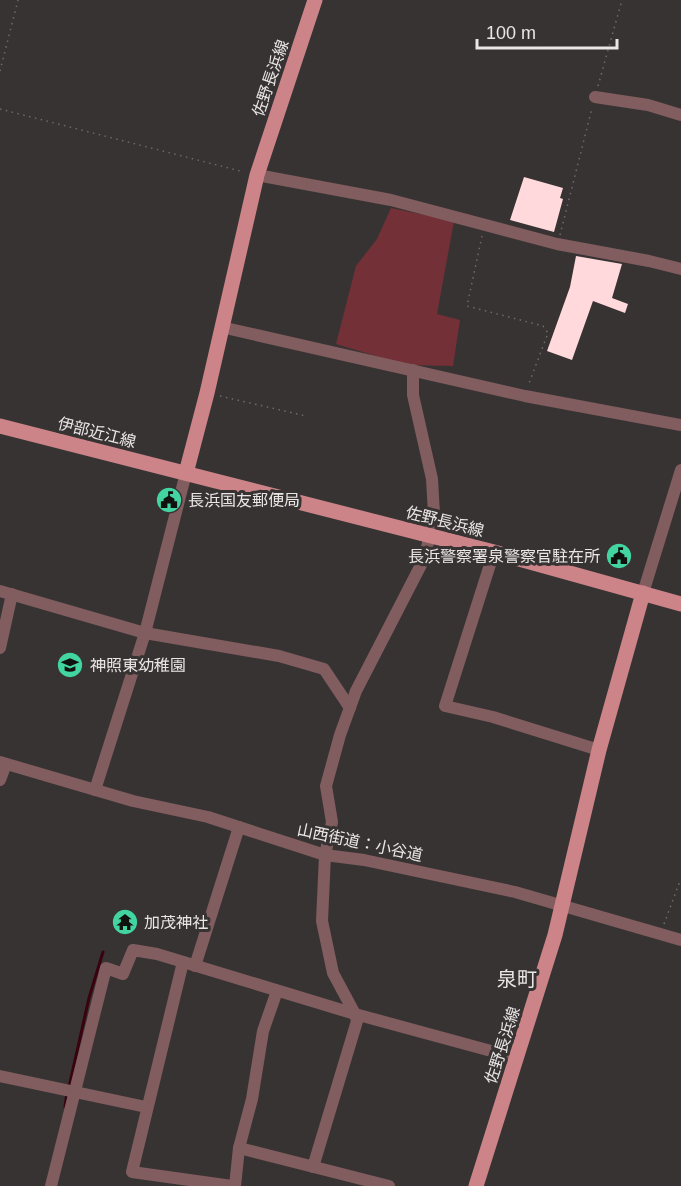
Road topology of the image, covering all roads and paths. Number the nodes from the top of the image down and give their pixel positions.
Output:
1 (18, 0) edge
2 (315, 0) edge
3 (622, 0) edge
4 (0, 71) edge
5 (595, 97) junction
6 (0, 109) edge
7 (681, 114) edge
8 (257, 175) junction
9 (484, 224) junction
10 (557, 244) junction
11 (681, 270) edge
12 (221, 327) junction
13 (412, 370) junction
14 (207, 393) junction
15 (525, 396) junction
16 (306, 416) dead end
17 (681, 425) edge
18 (0, 426) edge
19 (681, 470) edge
20 (186, 473) junction
21 (430, 536) junction
22 (494, 552) junction
23 (6, 592) edge
24 (643, 593) junction
25 (681, 604) edge
26 (145, 633) junction
27 (0, 648) edge
28 (350, 708) junction
29 (599, 750) junction
30 (3, 763) edge
31 (0, 780) edge
32 (95, 790) junction
33 (238, 827) junction
34 (325, 855) junction
35 (680, 881) edge
36 (562, 905) junction
37 (660, 933) junction
38 (681, 940) edge
39 (189, 964) junction
40 (278, 991) junction
41 (355, 1014) junction
42 (517, 1058) junction
43 (0, 1076) edge
44 (75, 1093) junction
45 (146, 1107) junction
46 (239, 1148) junction
47 (313, 1167) junction
48 (51, 1186) edge
49 (234, 1186) edge
50 (389, 1186) edge
51 (476, 1186) edge

1 - 4 path
2 - 8 main road, 佐野長浜線
3 - 5 path
5 - 7 street
5 - 10 path
6 - 8 path
8 - 9 street
8 - 12 main road, 佐野長浜線
9 - 10 street
9 - 15 path
10 - 11 street
12 - 13 street
12 - 14 main road, 佐野長浜線
13 - 15 street
13 - 21 street
14 - 16 path
14 - 20 main road, 佐野長浜線
15 - 17 street
18 - 20 main road, 伊部近江線
19 - 24 street
20 - 21 main road, 佐野長浜線
20 - 26 street
21 - 22 main road, 佐野長浜線
21 - 28 street
22 - 24 main road, 佐野長浜線
22 - 29 street
23 - 26 street
23 - 27 street
24 - 25 main road
24 - 29 main road, 佐野長浜線
26 - 28 street
26 - 32 street
28 - 34 street
29 - 36 main road, 佐野長浜線
30 - 31 street
30 - 32 street, 山西街道：小谷道
32 - 33 street, 山西街道：小谷道
33 - 34 street, 山西街道：小谷道
33 - 39 street
34 - 36 street, 山西街道：小谷道
34 - 41 street
35 - 37 path
36 - 37 street, 山西街道：小谷道
36 - 42 main road, 佐野長浜線
37 - 38 street, 山西街道：小谷道
39 - 40 street
39 - 44 street
39 - 45 street
40 - 41 street
40 - 46 street
41 - 42 street
41 - 47 street
42 - 51 main road, 佐野長浜線
43 - 44 street
44 - 45 street
44 - 48 street
45 - 49 street
46 - 47 street
46 - 49 street
47 - 50 street

